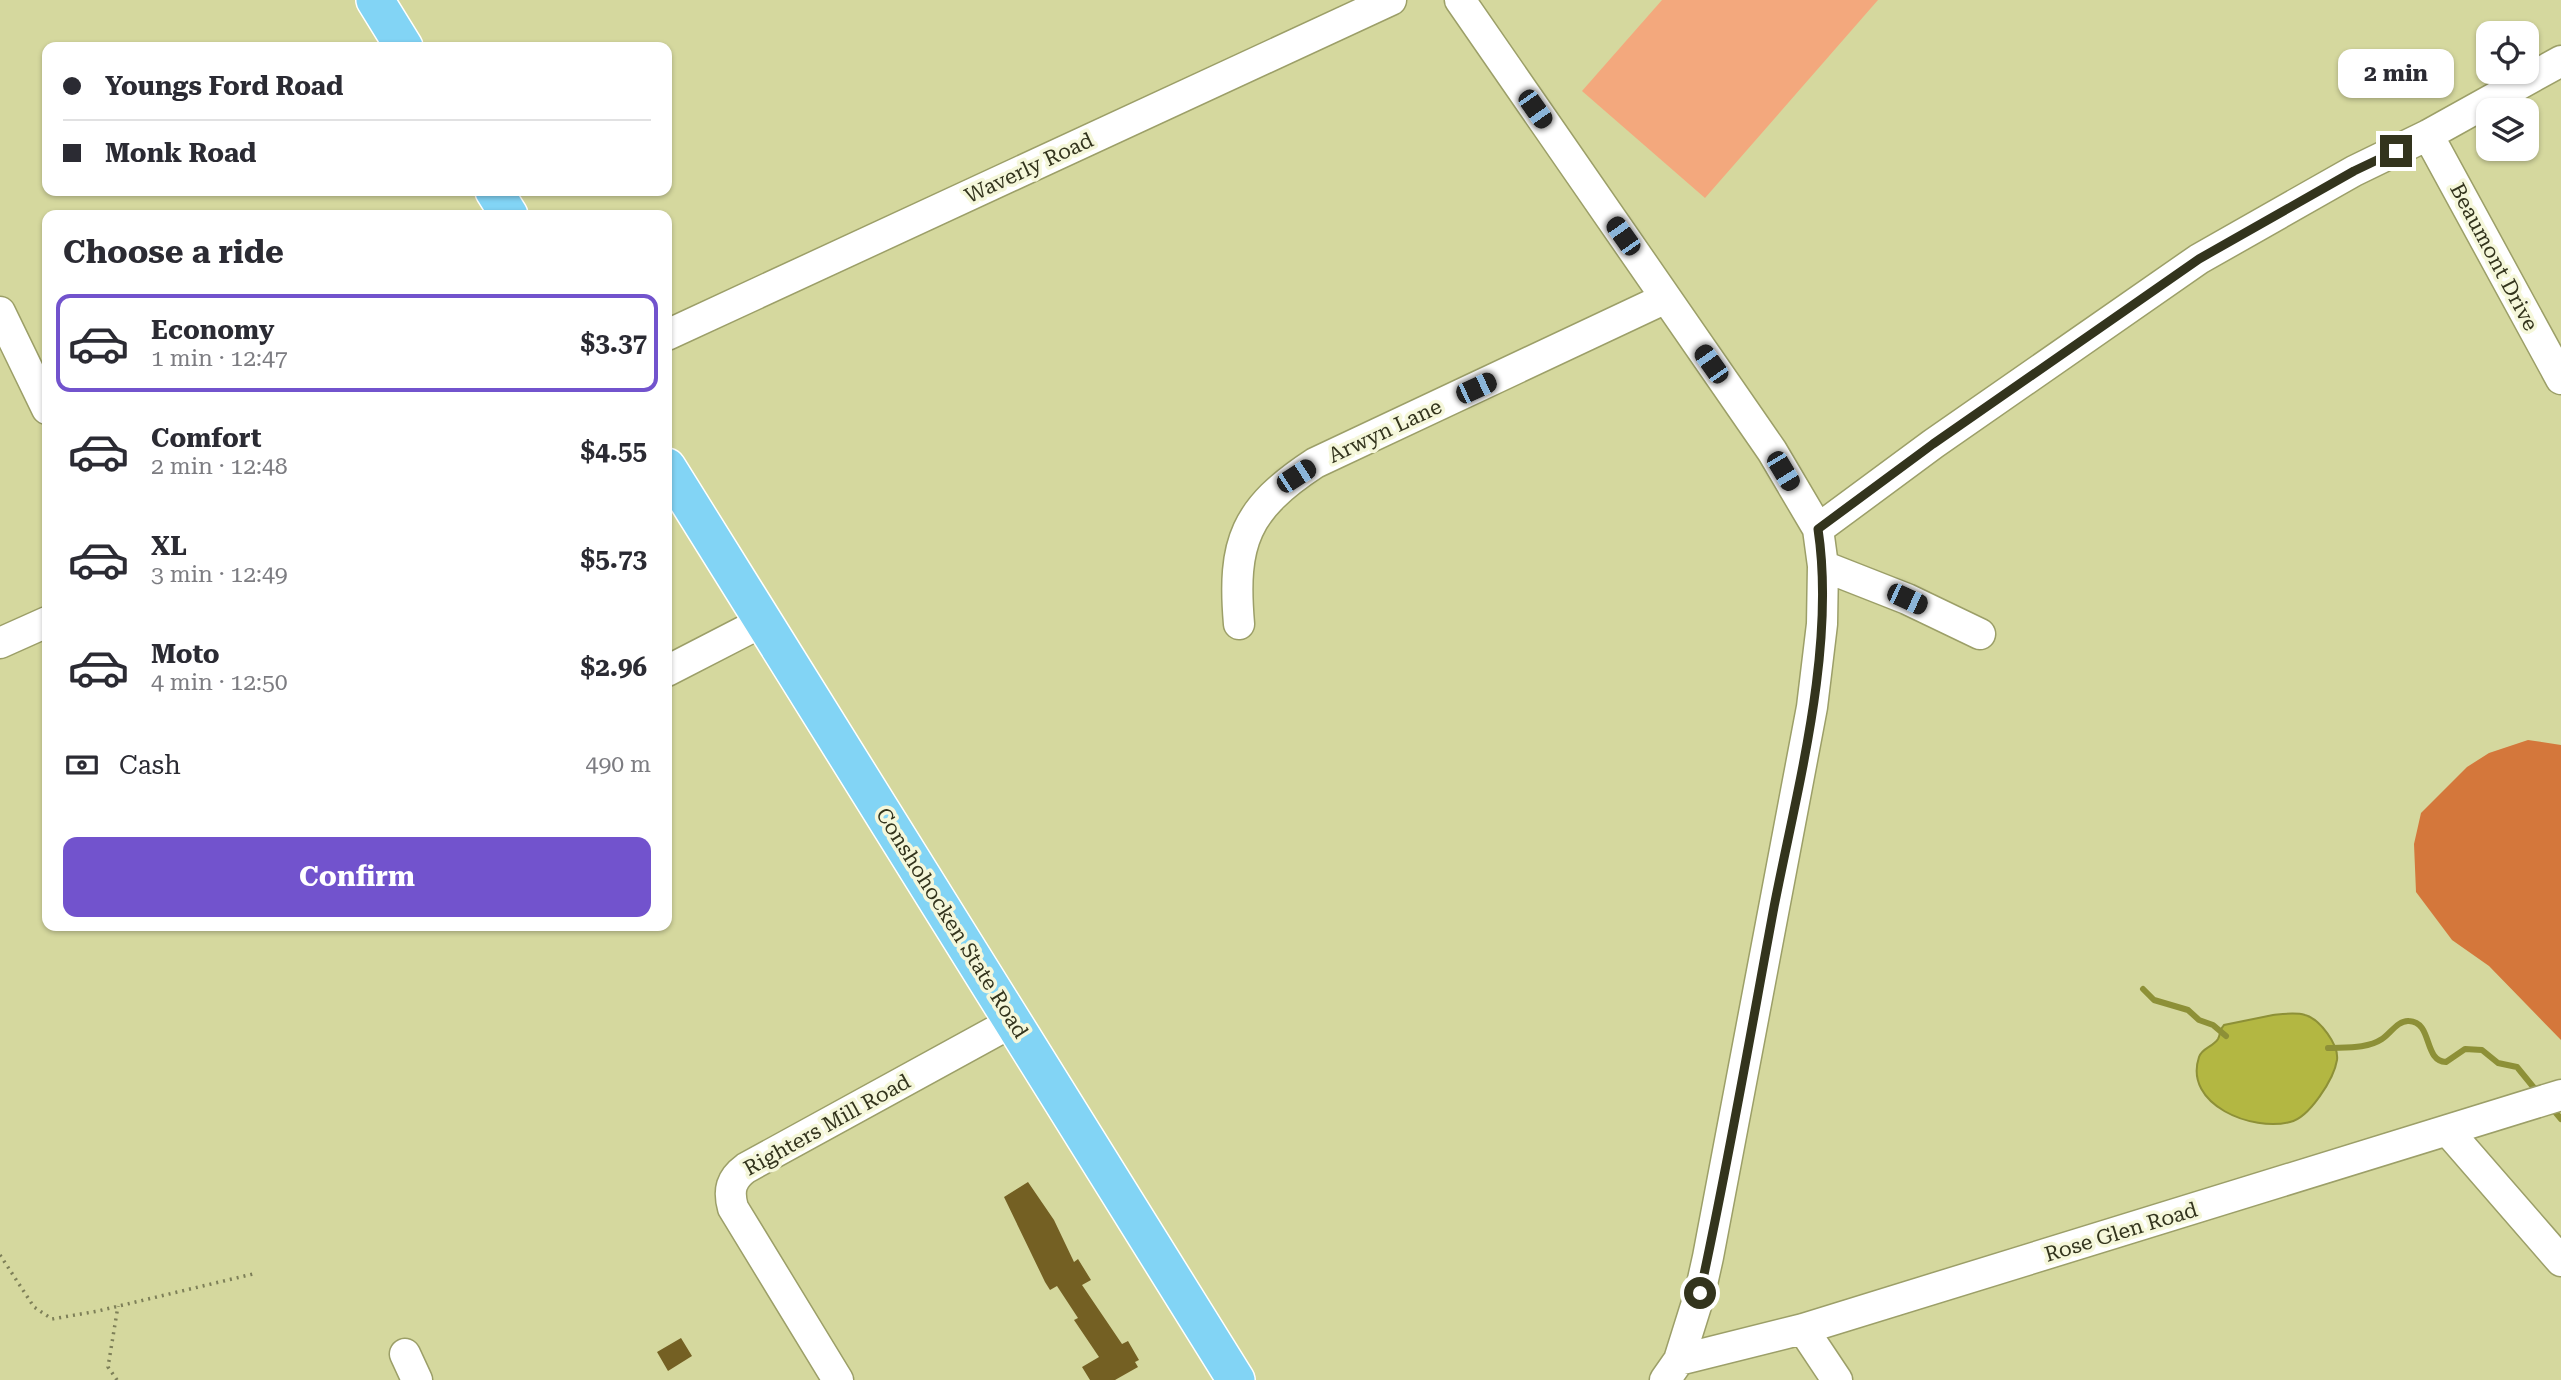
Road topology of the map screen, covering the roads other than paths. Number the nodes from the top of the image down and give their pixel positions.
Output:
1 (375, 0) edge
2 (1391, 0) edge
3 (1460, 0) edge
4 (401, 42) edge
5 (2561, 61) edge
6 (2428, 135) junction
7 (1666, 298) junction
8 (0, 312) edge
9 (672, 333) edge
10 (2561, 379) edge
11 (42, 399) edge
12 (672, 475) edge
13 (1818, 529) junction
14 (1824, 566) junction
15 (764, 621) junction
16 (42, 624) edge
17 (1239, 624) dead end
18 (1980, 634) dead end
19 (0, 643) edge
20 (672, 668) edge
21 (1014, 1021) junction
22 (2548, 1099) edge
23 (2448, 1131) junction
24 (2561, 1261) edge
25 (1803, 1329) junction
26 (1672, 1370) edge
27 (838, 1380) edge
28 (1236, 1380) edge
29 (1837, 1380) edge

1 - 4 main road
2 - 9 street, Waverly Road
3 - 7 street
5 - 6 street
6 - 10 street, Beaumont Drive
6 - 13 street
7 - 13 street
7 - 17 street, Arwyn Lane
8 - 11 street
12 - 15 main road, Conshohocken State Road
13 - 14 street
14 - 18 street
14 - 26 street
15 - 20 street
15 - 21 main road, Conshohocken State Road
16 - 19 street
21 - 27 street, Righters Mill Road
21 - 28 main road, Conshohocken State Road
22 - 23 street, Rose Glen Road
23 - 24 street
23 - 25 street, Rose Glen Road
25 - 26 street, Rose Glen Road
25 - 29 street

